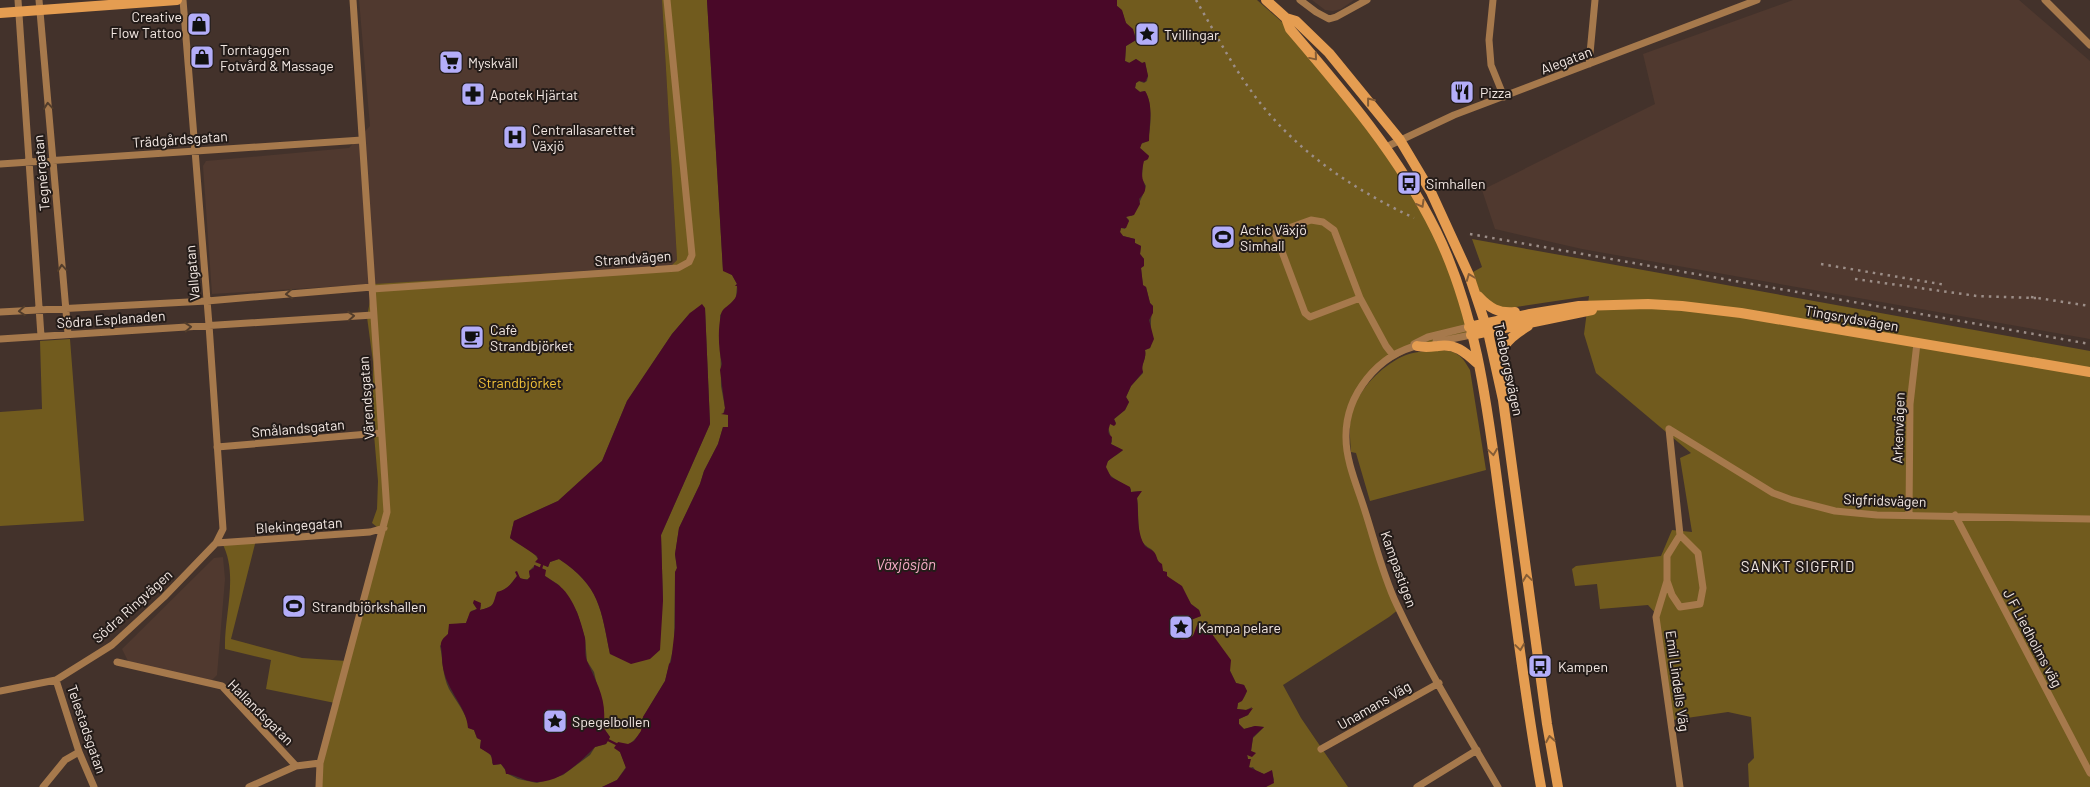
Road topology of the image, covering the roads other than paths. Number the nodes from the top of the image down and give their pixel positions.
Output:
1 (18, 0) edge
2 (177, 0) edge
3 (183, 0) edge
4 (353, 0) edge
5 (667, 0) edge
6 (1266, 0) edge
7 (1300, 0) edge
8 (1367, 0) edge
9 (1493, 0) edge
10 (1595, 0) edge
11 (1757, 0) edge
12 (2045, 0) edge
13 (40, 5) edge
14 (18, 11) junction
15 (0, 13) edge
16 (1286, 18) junction
17 (2090, 45) edge
18 (1589, 64) junction
19 (1504, 97) junction
20 (362, 140) junction
21 (1400, 140) junction
22 (1386, 147) junction
23 (195, 151) junction
24 (52, 160) junction
25 (29, 162) junction
26 (0, 164) edge
27 (372, 288) junction
28 (1476, 294) junction
29 (1360, 298) junction
30 (207, 301) junction
31 (1608, 305) junction
32 (39, 309) junction
33 (66, 310) junction
34 (0, 312) edge
35 (1541, 312) junction
36 (374, 315) junction
37 (1534, 322) junction
38 (209, 325) junction
39 (1487, 328) junction
40 (1470, 331) junction
41 (68, 334) junction
42 (41, 336) junction
43 (0, 339) edge
44 (1917, 343) junction
45 (1412, 347) junction
46 (1393, 355) junction
47 (1477, 363) junction
48 (2090, 372) edge
49 (1503, 400) junction
50 (380, 434) junction
51 (217, 447) junction
52 (1909, 514) junction
53 (1955, 515) junction
54 (2090, 519) edge
55 (384, 528) junction
56 (1680, 535) junction
57 (216, 543) junction
58 (1668, 581) junction
59 (116, 662) dead end
60 (56, 680) junction
61 (1439, 683) junction
62 (0, 692) edge
63 (1321, 749) dead end
64 (1476, 750) junction
65 (79, 752) junction
66 (320, 763) junction
67 (296, 766) junction
68 (2090, 773) edge
69 (43, 787) edge
70 (94, 787) edge
71 (249, 787) edge
72 (319, 787) edge
73 (1418, 787) edge
74 (1498, 787) edge
75 (1540, 787) edge
76 (1558, 787) edge
77 (1680, 787) edge

1 - 14 street, Tegnérgatan
2 - 13 main road
3 - 23 street, Vallgatan
4 - 20 street, Värendsgatan
5 - 27 street, Strandvägen
6 - 16 main road, Teleborgsvägen
7 - 8 street
9 - 19 street
10 - 18 street
11 - 18 street, Alegatan
12 - 17 street
13 - 14 main road
24 -> 13 street, Tegnérgatan
14 - 15 main road
14 - 25 street, Tegnérgatan
21 -> 16 main road, Teleborgsvägen
16 -> 22 main road, Teleborgsvägen
18 - 19 street, Alegatan
19 - 21 street, Alegatan
20 - 23 street, Trädgårdsgatan
20 - 27 street, Värendsgatan
21 - 22 street, Alegatan
28 -> 21 main road, Teleborgsvägen
22 -> 40 main road, Teleborgsvägen
23 - 24 street, Trädgårdsgatan
23 - 30 street, Vallgatan
24 - 25 street, Trädgårdsgatan
33 -> 24 street, Tegnérgatan
25 - 26 street, Trädgårdsgatan
25 - 32 street, Tegnérgatan
27 -> 30 street, Södra Esplanaden
27 - 36 street, Värendsgatan
28 - 35 main road
28 - 39 main road, Teleborgsvägen
29 - 29 street
29 - 46 street
30 - 33 street, Södra Esplanaden
30 - 38 street, Vallgatan
31 - 35 main road, Tingsrydsvägen
31 - 37 main road, Tingsrydsvägen
31 - 44 main road, Tingsrydsvägen
32 - 33 street, Södra Esplanaden
32 -> 34 street, Södra Esplanaden
32 - 42 street, Tegnérgatan
33 - 41 street, Tegnérgatan
35 - 39 main road, Tingsrydsvägen
38 -> 36 street, Södra Esplanaden
36 - 50 street, Värendsgatan
37 - 39 main road, Tingsrydsvägen
37 - 49 main road
41 -> 38 street, Södra Esplanaden
38 - 51 street, Vallgatan
39 - 40 main road, Tingsrydsvägen
39 - 49 main road, Teleborgsvägen
40 - 45 street, Kampastigen
40 - 45 street, Kampastigen
40 - 47 main road, Teleborgsvägen
41 - 42 street, Södra Esplanaden
42 - 43 street, Södra Esplanaden
44 - 48 main road, Tingsrydsvägen
44 - 52 street, Arkenvägen
45 - 46 street, Kampastigen
45 - 47 main road
46 - 61 street, Kampastigen
47 -> 75 main road, Teleborgsvägen
76 -> 49 main road, Teleborgsvägen
50 - 51 street, Smålandsgatan
50 - 55 street, Värendsgatan
51 - 57 street, Vallgatan
52 - 53 street, Sigfridsvägen
52 - 56 street, Sigfridsvägen
53 - 54 street, Sigfridsvägen
53 - 68 street, J F Liedholms väg
55 - 57 street, Blekingegatan
55 - 66 street, Värendsgatan
56 - 58 street, Emil Lindells Väg
56 - 58 street, Emil Lindells Väg
57 - 60 street, Södra Ringvägen
58 - 77 street, Emil Lindells Väg
59 - 67 street, Hallandsgatan
60 - 62 street, Södra Ringvägen
60 - 65 street, Telestadsgatan
61 - 63 street, Unamans Väg
61 - 64 street, Kampastigen
64 - 73 street
64 - 74 street, Kampastigen
65 - 69 street
65 - 70 street, Telestadsgatan
66 - 67 street
66 - 72 street, Värendsgatan
67 - 71 street

